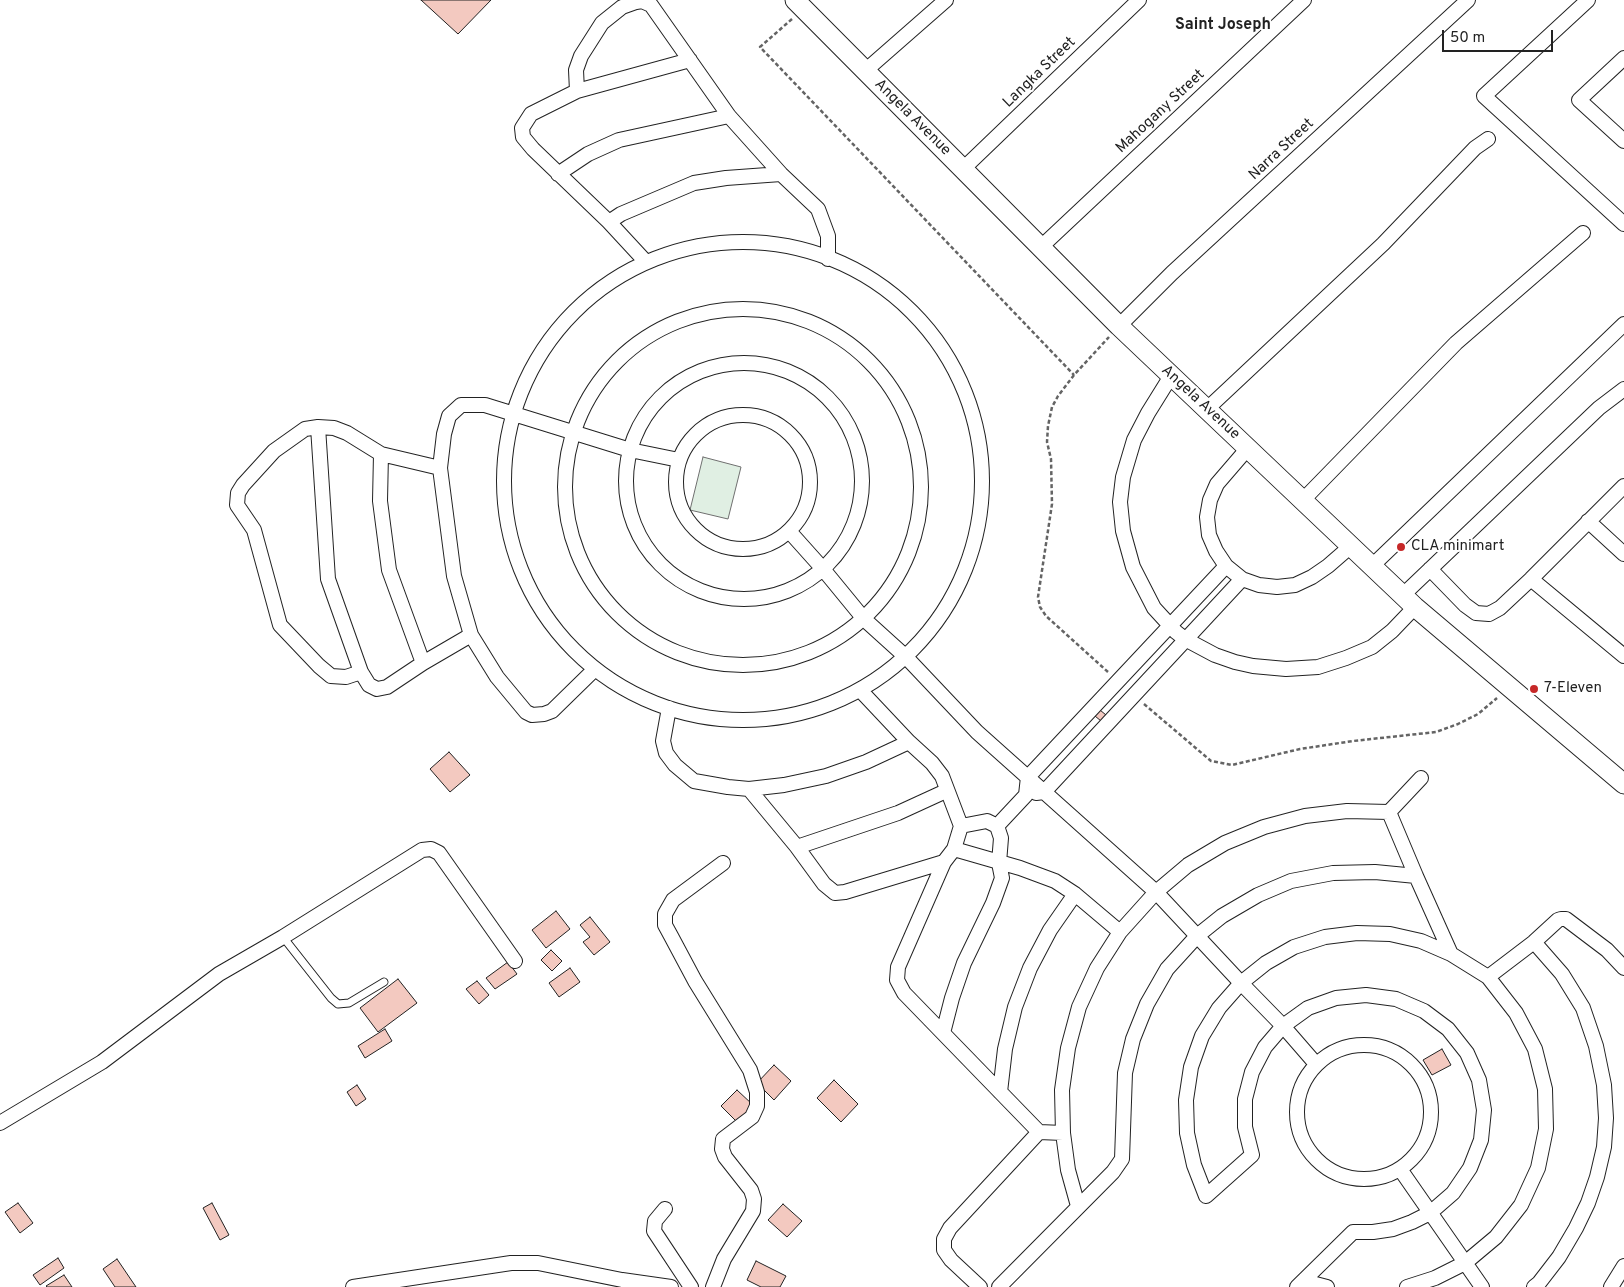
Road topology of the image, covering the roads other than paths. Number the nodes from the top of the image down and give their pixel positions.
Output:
1 (946, 0) edge
2 (1139, 0) edge
3 (1304, 0) edge
4 (1468, 0) edge
5 (1588, 0) edge
6 (799, 4) edge
7 (1624, 58) edge
8 (690, 60) junction
9 (865, 71) junction
10 (577, 91) junction
11 (729, 116) junction
12 (1488, 139) dead end
13 (1624, 141) edge
14 (963, 169) junction
15 (558, 174) junction
16 (781, 174) junction
17 (609, 222) junction
18 (1624, 224) edge
19 (1583, 233) dead end
20 (1041, 247) junction
21 (828, 259) junction
22 (646, 262) junction
23 (1624, 324) edge
24 (1119, 326) junction
25 (1171, 376) junction
26 (1624, 389) edge
27 (1207, 409) junction
28 (511, 413) junction
29 (318, 427) junction
30 (573, 433) junction
31 (1248, 448) junction
32 (630, 450) junction
33 (381, 454) junction
34 (679, 460) junction
35 (440, 468) junction
36 (1624, 486) edge
37 (1303, 500) junction
38 (1588, 521) junction
39 (789, 531) junction
40 (1351, 546) junction
41 (1624, 554) edge
42 (1226, 566) junction
43 (1372, 566) junction
44 (823, 569) junction
45 (1430, 569) junction
46 (1531, 578) junction
47 (1242, 579) junction
48 (1409, 601) junction
49 (864, 619) junction
50 (1170, 625) junction
51 (471, 635) junction
52 (1185, 640) junction
53 (1624, 656) edge
54 (906, 657) junction
55 (423, 663) junction
56 (595, 669) junction
57 (361, 672) junction
58 (860, 690) junction
59 (669, 708) junction
60 (909, 742) junction
61 (1028, 777) junction
62 (1421, 778) dead end
63 (1624, 784) edge
64 (749, 789) junction
65 (946, 790) junction
66 (1044, 792) junction
67 (1026, 795) junction
68 (1389, 812) junction
69 (961, 826) junction
70 (998, 826) junction
71 (797, 847) junction
72 (954, 849) junction
73 (944, 862) junction
74 (999, 863) junction
75 (723, 864) dead end
76 (1416, 876) junction
77 (1156, 892) junction
78 (1075, 894) junction
79 (1120, 932) junction
80 (1197, 936) junction
81 (283, 937) junction
82 (1534, 942) junction
83 (1451, 954) junction
84 (515, 961) dead end
85 (1624, 968) edge
86 (1488, 977) junction
87 (384, 982) dead end
88 (1240, 983) junction
89 (1283, 1026) junction
90 (943, 1033) junction
91 (1316, 1064) junction
92 (1000, 1092) junction
93 (0, 1123) edge
94 (1040, 1132) junction
95 (1063, 1133) junction
96 (1400, 1169) junction
97 (1078, 1206) junction
98 (664, 1209) dead end
99 (1430, 1213) junction
100 (1465, 1263) junction
101 (1624, 1266) edge
102 (1300, 1284) edge
103 (354, 1287) edge
104 (671, 1287) edge
105 (691, 1287) edge
106 (713, 1287) edge
107 (980, 1287) edge
108 (999, 1287) edge
109 (1327, 1287) edge
110 (1408, 1287) edge
111 (1482, 1287) edge
112 (1534, 1287) edge
113 (1611, 1287) edge

1 - 9 street
2 - 14 street, Langka Street
3 - 20 street, Mahogany Street
4 - 24 street, Narra Street
5 - 18 street
6 - 9 main road, Angela Avenue
7 - 13 street
8 - 10 street
8 - 10 street
8 - 11 street
9 - 14 main road, Angela Avenue
10 - 15 street
11 - 15 street
11 - 16 street
12 - 27 street
14 - 20 main road, Angela Avenue
15 - 17 street
16 - 17 street
16 - 21 street
17 - 22 street
19 - 37 street
20 - 24 main road, Angela Avenue
21 - 22 street
21 - 54 street
22 - 28 street
23 - 43 street
24 - 25 main road, Angela Avenue
25 - 27 main road, Angela Avenue
25 - 50 street
26 - 45 street
27 - 31 main road, Angela Avenue
28 - 30 street
28 - 35 street
28 - 56 street
29 - 33 street
29 - 57 street
29 - 57 street
30 - 32 street
30 - 49 street
30 - 49 street
31 - 37 main road, Angela Avenue
31 - 42 street
32 - 34 street
32 - 44 street
32 - 44 street
33 - 35 street
33 - 55 street
34 - 39 street
34 - 39 street
35 - 51 street
36 - 38 street
37 - 40 main road, Angela Avenue
38 - 41 street
38 - 46 street
39 - 44 street
40 - 43 main road, Angela Avenue
40 - 47 street
42 - 47 street
42 - 50 street
43 - 48 main road, Angela Avenue
44 - 49 street
45 - 46 street
45 - 48 street
46 - 53 street
47 - 52 street
48 - 52 street
48 - 63 main road, Angela Avenue
49 - 54 street
50 - 52 street
50 - 61 street
51 - 55 street
51 - 56 street
52 - 66 street
54 - 58 street
54 - 61 street
55 - 57 street
56 - 59 street
58 - 59 street
58 - 60 street
59 - 64 street
60 - 64 street
60 - 65 street
61 - 66 street
61 - 67 street
62 - 68 street
64 - 71 street
65 - 69 street
65 - 71 street
66 - 67 street
66 - 77 street
67 - 70 street
68 - 76 street
68 - 77 street
69 - 70 street
69 - 72 street
70 - 74 street
71 - 73 street
72 - 73 street
72 - 74 street
73 - 90 street
74 - 78 street
74 - 90 street
75 - 106 street
76 - 80 street
76 - 83 street
77 - 79 street
77 - 80 street
78 - 79 street
78 - 92 street
79 - 95 street
80 - 88 street
80 - 97 street
81 - 84 street
81 - 87 lane
81 - 93 street
82 - 85 street
82 - 86 street
82 - 112 street
83 - 86 street
83 - 88 street
86 - 100 street
88 - 89 street
88 - 89 street
89 - 91 street
89 - 99 street
90 - 92 street
91 - 96 street
91 - 96 street
92 - 94 street
94 - 95 street
94 - 107 street
95 - 97 street
96 - 99 street
97 - 108 street
98 - 105 street
99 - 100 street
99 - 102 street
100 - 110 street
100 - 111 street
101 - 113 street
102 - 109 street
103 - 104 street

